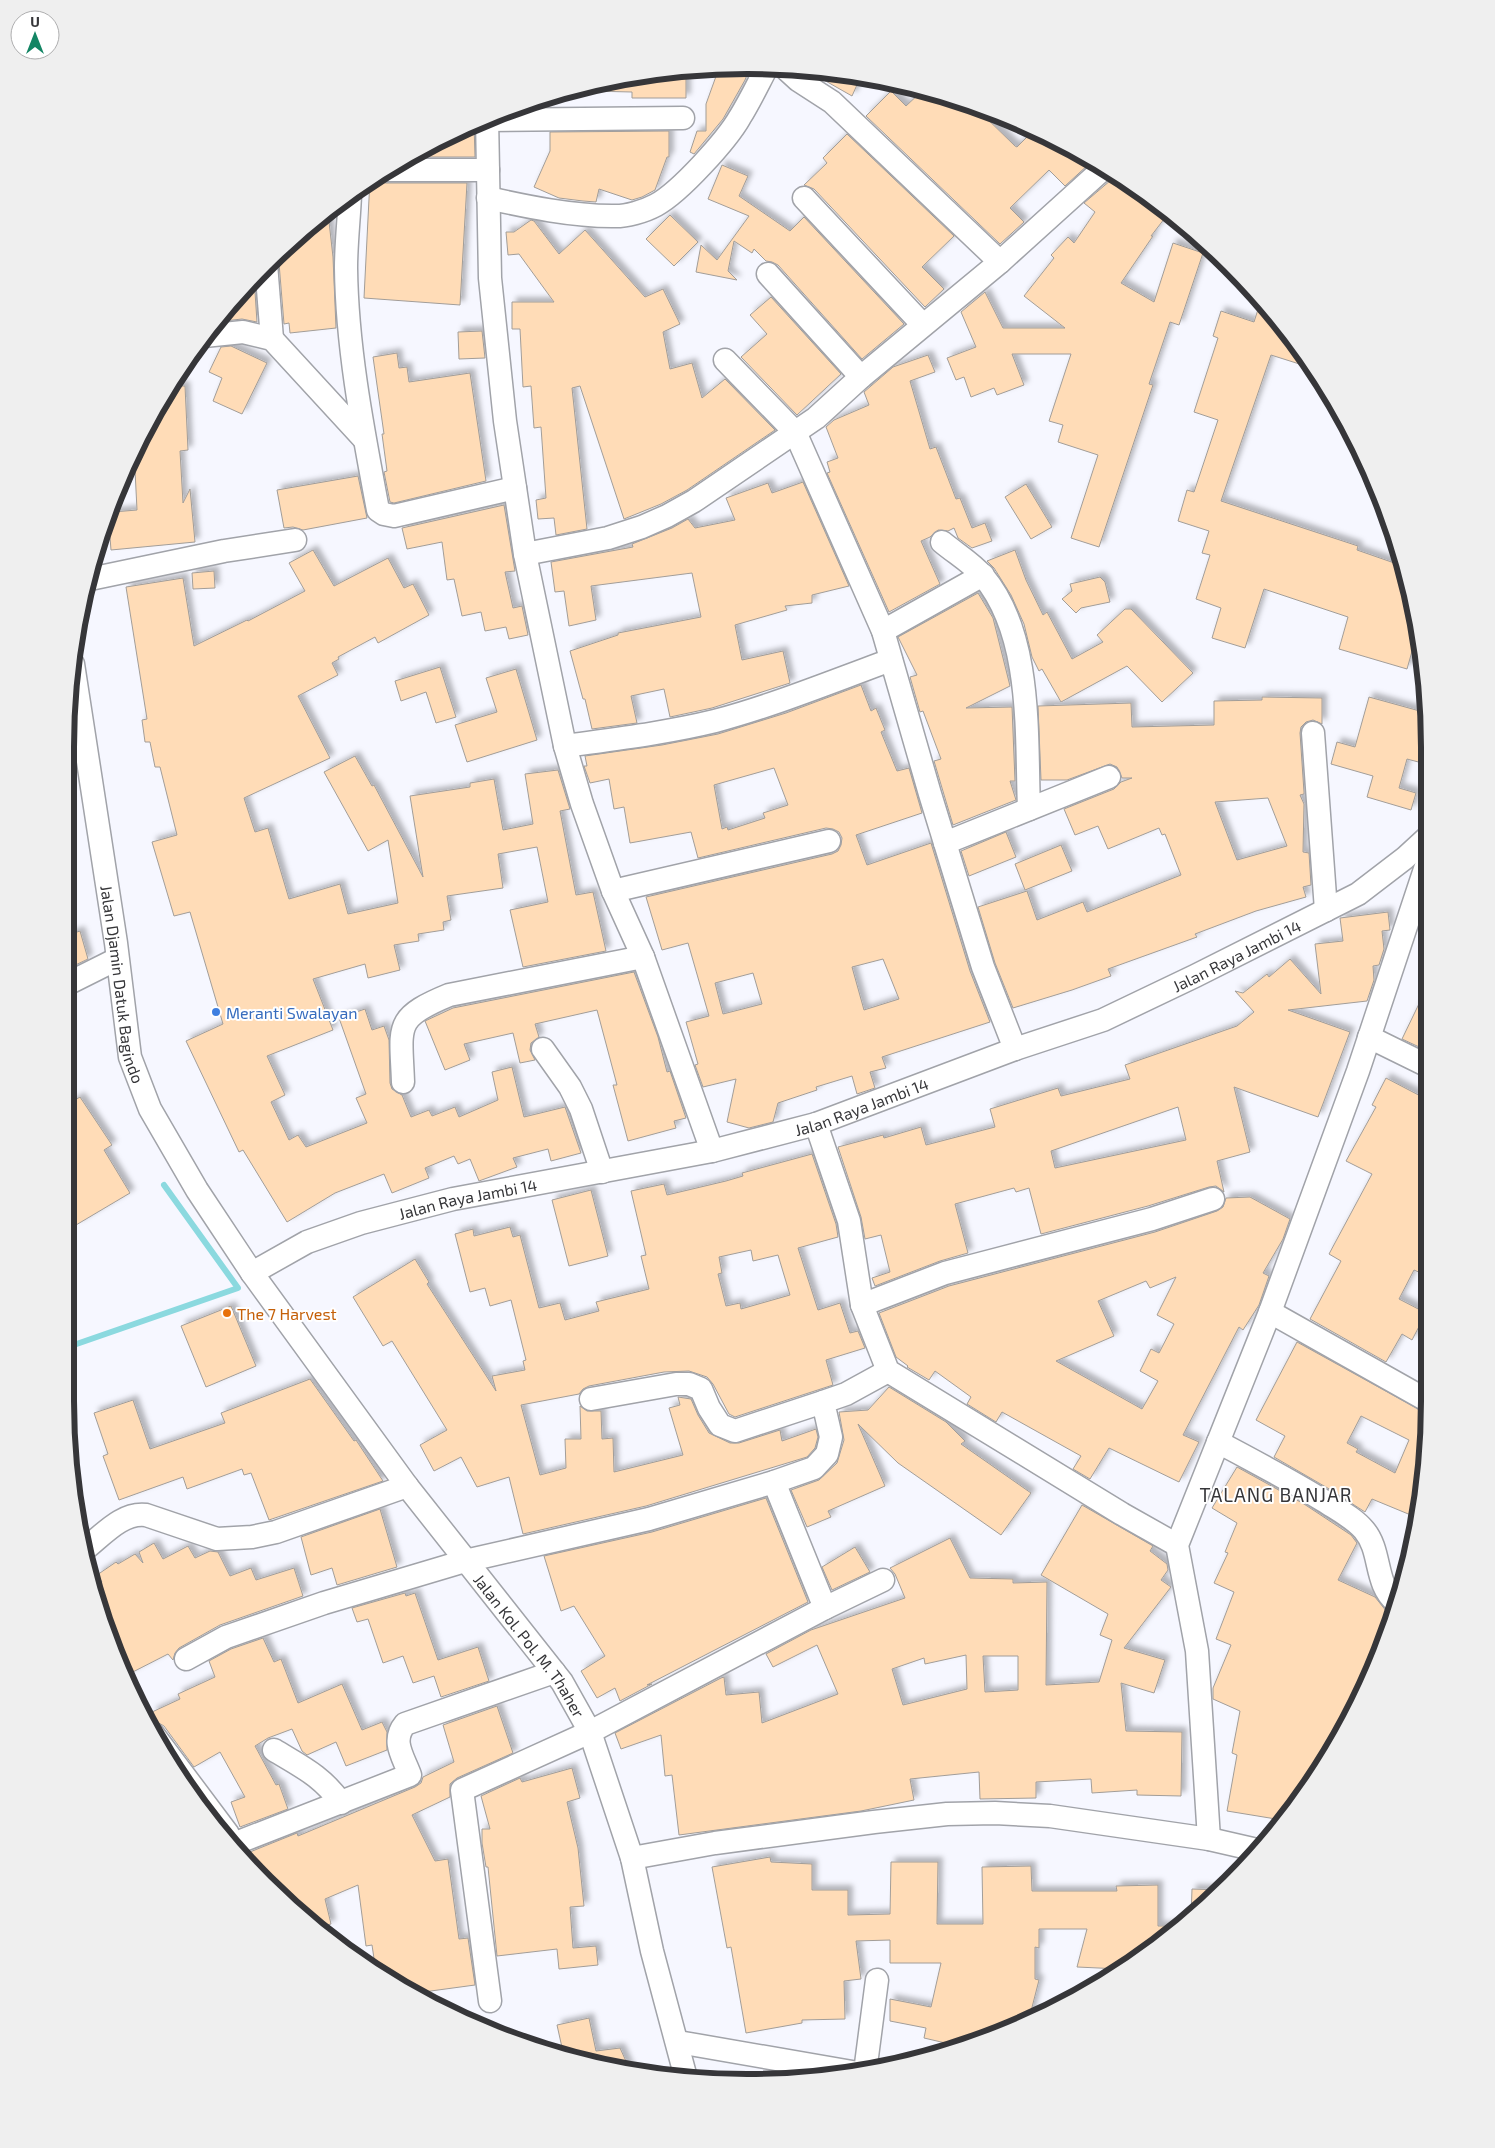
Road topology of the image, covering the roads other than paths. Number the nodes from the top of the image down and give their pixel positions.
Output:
1 (763, 74) edge
2 (793, 75) edge
3 (509, 118) edge
4 (683, 118) dead end
5 (487, 126) edge
6 (401, 170) edge
7 (488, 170) junction
8 (1099, 173) edge
9 (488, 198) junction
10 (804, 198) dead end
11 (350, 204) edge
12 (1000, 262) junction
13 (768, 274) dead end
14 (267, 275) edge
15 (923, 325) junction
16 (215, 335) edge
17 (272, 339) junction
18 (725, 360) dead end
19 (860, 378) junction
20 (795, 432) junction
21 (364, 439) junction
22 (515, 488) junction
23 (295, 540) dead end
24 (942, 542) dead end
25 (525, 554) junction
26 (983, 576) junction
27 (96, 578) edge
28 (883, 632) junction
29 (891, 660) junction
30 (77, 689) edge
31 (1313, 733) dead end
32 (565, 746) junction
33 (1109, 777) dead end
34 (1029, 809) junction
35 (829, 841) dead end
36 (945, 843) junction
37 (1421, 843) edge
38 (613, 891) junction
39 (1421, 900) edge
40 (1326, 910) junction
41 (643, 957) junction
42 (117, 959) junction
43 (74, 981) edge
44 (1369, 1037) junction
45 (543, 1049) dead end
46 (1015, 1049) junction
47 (1421, 1063) edge
48 (403, 1082) dead end
49 (816, 1124) junction
50 (712, 1150) junction
51 (602, 1172) junction
52 (1213, 1199) dead end
53 (252, 1273) junction
54 (862, 1305) junction
55 (1270, 1312) junction
56 (888, 1371) junction
57 (1421, 1397) edge
58 (591, 1400) dead end
59 (823, 1402) junction
60 (1218, 1442) junction
61 (774, 1482) junction
62 (407, 1486) junction
63 (90, 1544) edge
64 (1176, 1545) junction
65 (465, 1561) junction
66 (883, 1580) dead end
67 (1391, 1598) edge
68 (825, 1608) junction
69 (186, 1659) dead end
70 (554, 1672) junction
71 (590, 1732) junction
72 (274, 1750) dead end
73 (341, 1802) junction
74 (1210, 1839) junction
75 (239, 1842) edge
76 (1251, 1849) edge
77 (632, 1858) junction
78 (877, 1980) dead end
79 (490, 2001) dead end
80 (678, 2042) junction
81 (866, 2063) edge
82 (831, 2068) edge
83 (684, 2071) edge

1 - 9 street
2 - 12 street
3 - 4 street
5 - 7 street
6 - 7 street
7 - 9 street
8 - 12 street
9 - 22 street
10 - 15 street
11 - 21 street
12 - 15 street
13 - 19 street
14 - 17 street
15 - 19 street
16 - 17 street
17 - 21 street
18 - 20 street
19 - 20 street
20 - 25 street
20 - 28 street
21 - 22 street
22 - 25 street
23 - 27 street
24 - 26 street
25 - 32 street
26 - 28 street
26 - 34 street
28 - 29 street
29 - 32 street
29 - 36 street
30 - 42 street, Jalan Djamin Datuk Bagindo
31 - 40 street
32 - 38 street
33 - 34 street
34 - 36 street
35 - 38 street
36 - 46 street
37 - 40 street, Jalan Raya Jambi 14
38 - 41 street
39 - 44 street
40 - 46 street, Jalan Raya Jambi 14
41 - 48 street
41 - 50 street
42 - 43 street
42 - 53 street, Jalan Djamin Datuk Bagindo
44 - 47 street
44 - 55 street
45 - 51 street
46 - 49 street, Jalan Raya Jambi 14
49 - 50 street, Jalan Raya Jambi 14
49 - 54 street
50 - 51 street, Jalan Raya Jambi 14
51 - 53 street, Jalan Raya Jambi 14
52 - 54 street
53 - 62 street, Jalan Kol. Pol. M. Thaher
54 - 56 street
55 - 57 street
55 - 60 street
56 - 59 street
56 - 64 street
58 - 59 street
59 - 61 street
60 - 64 street
60 - 67 street
61 - 65 street
61 - 68 street
62 - 63 street
62 - 65 street, Jalan Kol. Pol. M. Thaher
64 - 74 street
65 - 69 street
65 - 70 street, Jalan Kol. Pol. M. Thaher
66 - 68 street
68 - 71 street
70 - 71 street, Jalan Kol. Pol. M. Thaher
70 - 73 street
71 - 77 street, Jalan Kol. Pol. M. Thaher
71 - 79 street
72 - 73 street
73 - 75 street
74 - 76 street
74 - 77 street
77 - 80 street, Jalan Kol. Pol. M. Thaher
78 - 81 street
80 - 82 street
80 - 83 street, Jalan Kol. Pol. M. Thaher

